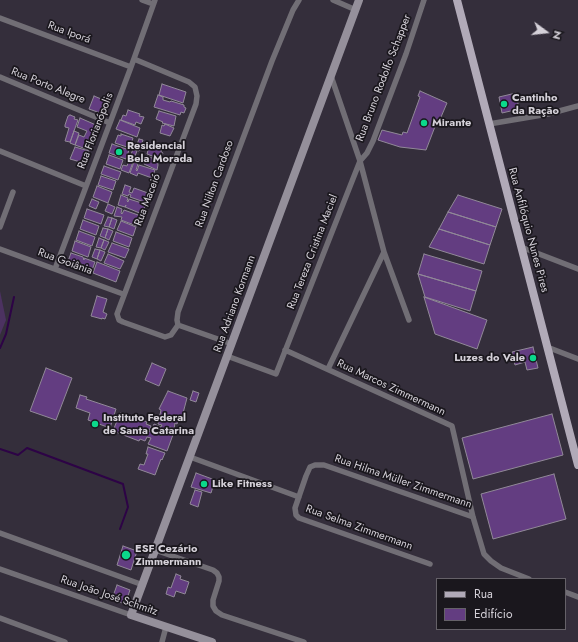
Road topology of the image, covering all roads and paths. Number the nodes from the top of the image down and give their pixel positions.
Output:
1 (142, 0) edge
2 (299, 0) edge
3 (333, 0) edge
4 (359, 0) edge
5 (424, 0) edge
6 (457, 0) edge
7 (154, 2) edge
8 (356, 10) junction
9 (0, 18) edge
10 (134, 59) junction
11 (131, 67) junction
12 (331, 76) junction
13 (0, 77) edge
14 (578, 106) edge
15 (110, 122) junction
16 (489, 124) junction
17 (0, 151) edge
18 (360, 161) junction
19 (86, 186) junction
20 (13, 192) dead end
21 (0, 227) edge
22 (521, 247) junction
23 (0, 249) edge
24 (384, 252) junction
25 (55, 269) junction
26 (578, 269) edge
27 (123, 294) junction
28 (409, 320) dead end
29 (178, 325) junction
30 (232, 344) junction
31 (547, 347) junction
32 (285, 350) junction
33 (227, 356) junction
34 (578, 359) edge
35 (328, 370) junction
36 (190, 457) junction
37 (578, 465) edge
38 (299, 497) junction
39 (473, 517) junction
40 (0, 533) edge
41 (155, 550) junction
42 (430, 564) dead end
43 (0, 569) edge
44 (526, 578) edge
45 (142, 585) junction
46 (566, 592) edge
47 (578, 597) edge
48 (131, 615) junction
49 (0, 618) edge
50 (166, 627) junction
51 (64, 642) edge
52 (162, 642) edge
53 (212, 642) edge
54 (304, 642) edge

1 - 7 street
2 - 29 street, Rua Nilton Cardoso
3 - 8 street
4 - 8 street, Rua Adriano Kormann
5 - 18 street, Rua Bruno Rodolfo Schapper
6 - 16 main road, Rua Anfilóquio Nunes Pires
7 - 10 street, Rua Florianópolis
8 - 12 street, Rua Adriano Kormann
9 - 11 street, Rua Iporá
10 - 11 street, Rua Florianópolis
10 - 27 street, Rua Maceió
11 - 15 street, Rua Florianópolis
12 - 18 street
12 - 30 street, Rua Adriano Kormann
13 - 15 street, Rua Porto Alegre
14 - 16 street
15 - 19 street, Rua Florianópolis
16 - 22 main road, Rua Anfilóquio Nunes Pires
17 - 19 street
18 - 24 street
18 - 32 street, Rua Tereza Cristina Maciel
19 - 25 street, Rua Florianópolis
20 - 21 street
22 - 26 street
22 - 31 main road, Rua Anfilóquio Nunes Pires
23 - 25 street, Rua Goiânia
24 - 28 street
24 - 35 street
25 - 27 street, Rua Goiânia
27 - 29 street, Rua Maceió
29 - 30 street
30 - 33 street, Rua Adriano Kormann
31 - 34 street
31 - 37 main road, Rua Anfilóquio Nunes Pires
32 - 33 street, Rua Tereza Cristina Maciel
32 - 35 street, Rua Marcos Zimmermann
33 - 36 street, Rua Adriano Kormann
35 - 39 street, Rua Marcos Zimmermann
36 - 38 street, Rua Selma Zimmermann
36 - 41 street, Rua Adriano Kormann
38 - 39 street, Rua Hilma Müller Zimmermann
38 - 42 street, Rua Selma Zimmermann
39 - 44 street, Rua Marcos Zimmermann
40 - 45 street
41 - 45 street, Rua Adriano Kormann
41 - 54 street
43 - 48 street, Rua João José Schmitz
45 - 48 street, Rua Adriano Kormann
46 - 47 street
48 - 50 street, Rua João José Schmitz
49 - 51 street
50 - 52 street
50 - 53 street, Rua João José Schmitz

